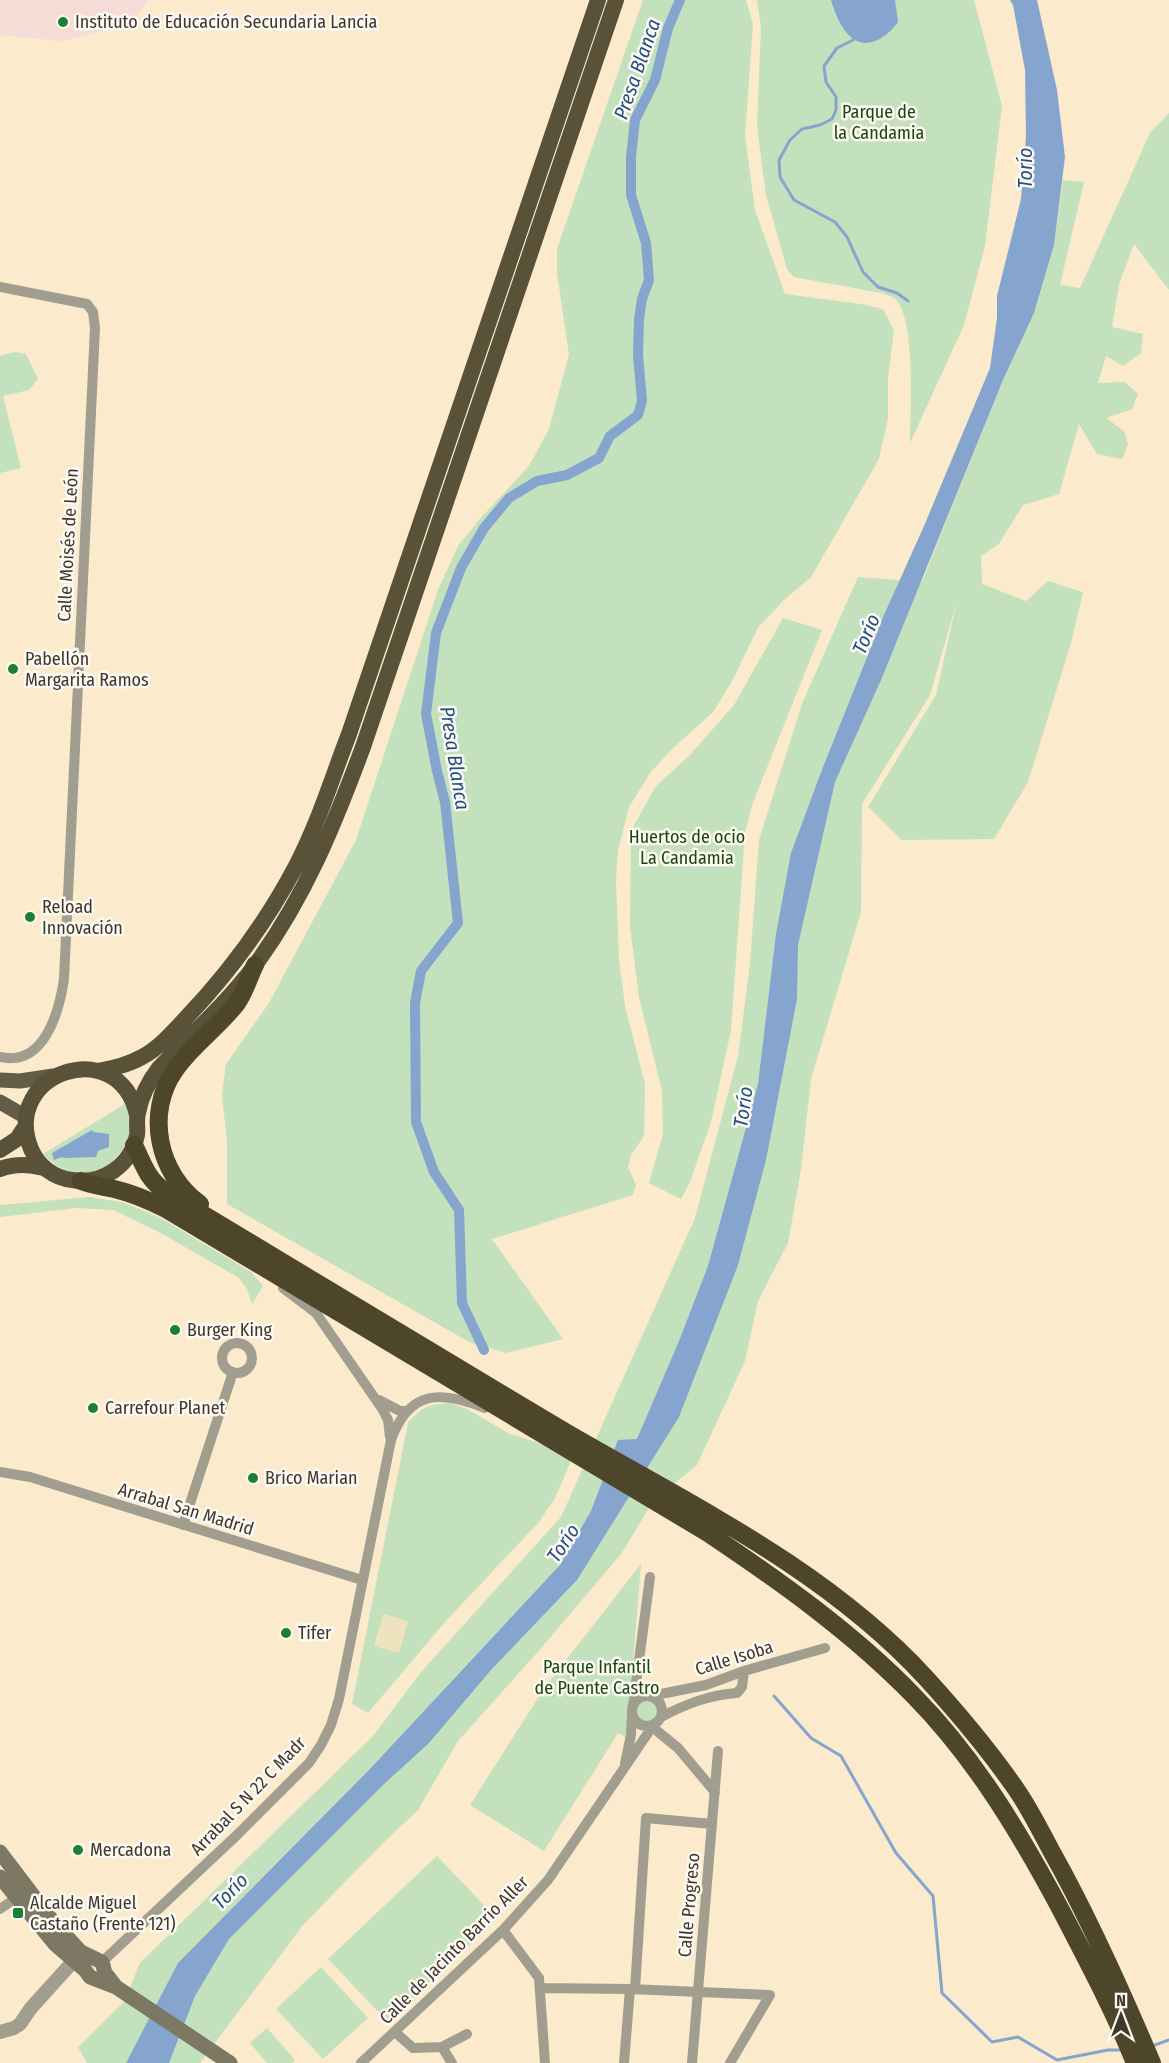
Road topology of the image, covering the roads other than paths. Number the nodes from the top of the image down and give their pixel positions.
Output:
1 (598, 0) edge
2 (616, 0) edge
3 (0, 286) edge
4 (255, 965) junction
5 (0, 1057) edge
6 (98, 1071) junction
7 (53, 1076) junction
8 (0, 1080) edge
9 (0, 1102) edge
10 (137, 1115) junction
11 (25, 1122) junction
12 (134, 1145) junction
13 (0, 1150) edge
14 (44, 1168) junction
15 (0, 1169) edge
16 (81, 1181) junction
17 (230, 1231) junction
18 (265, 1268) junction
19 (233, 1372) dead end
20 (376, 1398) junction
21 (406, 1411) junction
22 (516, 1420) junction
23 (562, 1438) junction
24 (391, 1440) junction
25 (0, 1472) edge
26 (183, 1525) junction
27 (714, 1527) junction
28 (650, 1577) dead end
29 (362, 1580) junction
30 (825, 1648) dead end
31 (744, 1671) junction
32 (636, 1677) junction
33 (648, 1696) junction
34 (632, 1709) junction
35 (662, 1717) junction
36 (651, 1726) junction
37 (718, 1751) dead end
38 (625, 1766) junction
39 (715, 1792) junction
40 (712, 1824) junction
41 (0, 1852) edge
42 (0, 1877) edge
43 (16, 1898) junction
44 (0, 1909) edge
45 (503, 1930) junction
46 (92, 1967) junction
47 (541, 1988) junction
48 (632, 1989) junction
49 (698, 1993) junction
50 (0, 2032) edge
51 (395, 2032) junction
52 (467, 2034) dead end
53 (442, 2048) junction
54 (230, 2063) edge
55 (361, 2063) edge
56 (452, 2063) edge
57 (545, 2063) edge
58 (624, 2063) edge
59 (692, 2063) edge
60 (730, 2063) edge
61 (1135, 2063) edge
62 (1152, 2063) edge

1 - 6 highway
2 - 4 highway
3 - 5 street, Calle Moisés de León
4 - 10 highway
4 - 17 highway
6 - 7 highway
6 - 10 highway
7 - 8 main road
7 - 11 highway
9 - 11 main road
10 - 12 highway
11 - 13 highway
11 - 14 highway
12 - 16 highway
12 - 17 highway
14 - 15 highway
14 - 16 highway
16 - 18 highway
17 - 23 highway
18 - 20 street, Arrabal S N 22 C Madr
18 - 22 highway
19 - 26 street
20 - 21 street, Arrabal S N 22 C Madr
20 - 24 street, Arrabal S N 22 C Madr
21 - 22 street
21 - 24 street, Arrabal S N 22 C Madr
22 - 23 highway
23 - 27 highway
24 - 29 street, Arrabal S N 22 C Madr
25 - 26 street, Arrabal San Madrid
26 - 29 street, Arrabal San Madrid
27 - 61 highway
27 - 62 highway
28 - 32 street, Calle de Jacinto Barrio Aller
29 - 46 street, Arrabal S N 22 C Madr
30 - 31 street, Calle Isoba
31 - 33 street, Calle Isoba
31 - 35 street
32 - 33 street
32 - 34 street, Calle de Jacinto Barrio Aller
33 - 34 street
33 - 35 street
34 - 36 street
34 - 38 street, Calle de Jacinto Barrio Aller
35 - 36 street
36 - 38 street, Calle de Jacinto Barrio Aller
36 - 39 street
37 - 39 street, Calle Progreso
38 - 45 street, Calle de Jacinto Barrio Aller
39 - 40 street, Calle Progreso
40 - 48 street
40 - 49 street, Calle Progreso
41 - 46 main road
42 - 43 main road
43 - 44 street
43 - 46 main road
45 - 47 street
45 - 51 street, Calle de Jacinto Barrio Aller
46 - 50 street
46 - 54 main road
47 - 48 street
47 - 57 street
48 - 49 street
48 - 58 street
49 - 59 street, Calle Progreso
49 - 60 street
51 - 53 street
51 - 55 street, Calle de Jacinto Barrio Aller
52 - 53 street
53 - 56 street

